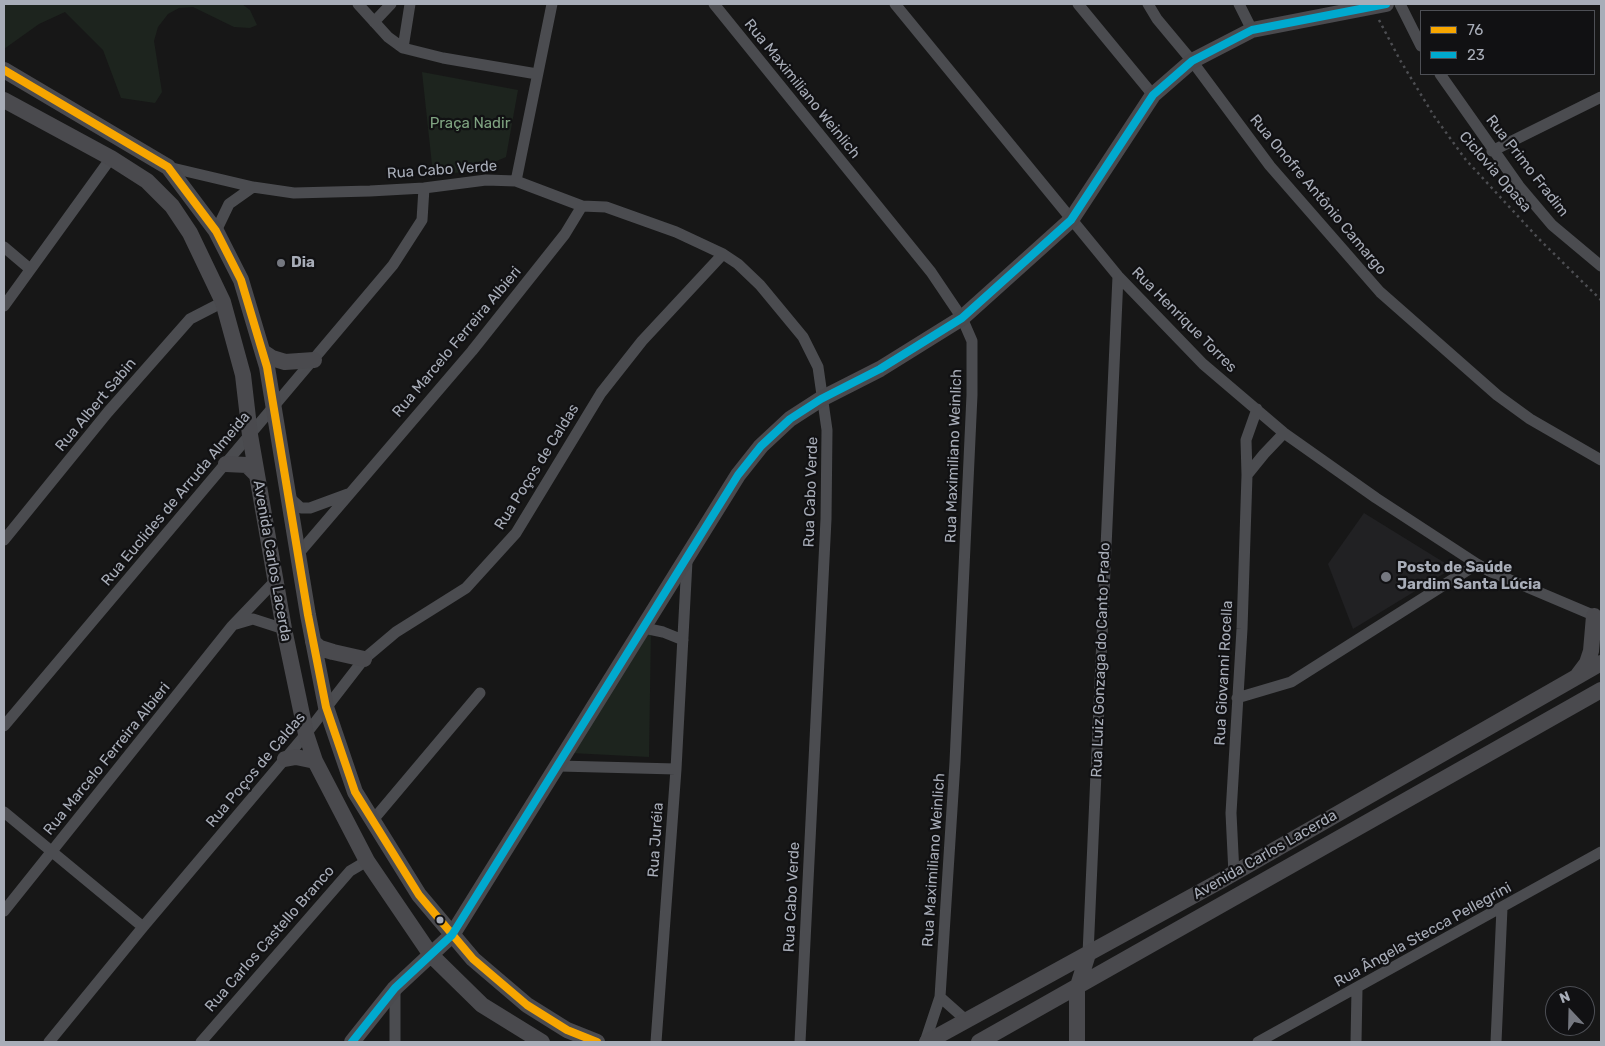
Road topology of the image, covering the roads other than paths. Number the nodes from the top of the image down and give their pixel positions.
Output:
1 (358, 4) edge
2 (391, 4) edge
3 (410, 4) edge
4 (552, 4) edge
5 (714, 4) edge
6 (895, 4) edge
7 (1078, 4) edge
8 (1148, 4) edge
9 (1239, 4) edge
10 (1400, 4) edge
11 (1381, 10) edge
12 (374, 22) junction
13 (1252, 30) junction
14 (1420, 44) edge
15 (403, 48) junction
16 (1192, 61) junction
17 (4, 70) edge
18 (537, 74) junction
19 (1441, 75) edge
20 (1153, 95) junction
21 (1601, 97) edge
22 (4, 100) edge
23 (1492, 151) junction
24 (111, 158) junction
25 (168, 167) junction
26 (516, 181) junction
27 (253, 187) junction
28 (424, 188) junction
29 (582, 206) junction
30 (1071, 220) junction
31 (216, 231) junction
32 (4, 247) edge
33 (723, 254) junction
34 (1599, 260) edge
35 (30, 269) junction
36 (1118, 276) junction
37 (223, 302) junction
38 (4, 306) edge
39 (962, 318) junction
40 (262, 352) junction
41 (314, 360) junction
42 (821, 398) junction
43 (274, 408) junction
44 (1256, 409) junction
45 (1284, 433) junction
46 (250, 435) junction
47 (1601, 460) edge
48 (226, 464) junction
49 (257, 475) junction
50 (1247, 475) junction
51 (350, 494) junction
52 (290, 498) junction
53 (4, 540) edge
54 (299, 553) junction
55 (687, 561) junction
56 (1478, 564) junction
57 (276, 580) junction
58 (1598, 617) edge
59 (232, 626) junction
60 (644, 628) junction
61 (284, 629) junction
62 (683, 640) junction
63 (313, 642) junction
64 (364, 659) junction
65 (1601, 663) edge
66 (1577, 677) junction
67 (1601, 690) edge
68 (480, 693) dead end
69 (1237, 698) junction
70 (326, 707) junction
71 (4, 726) edge
72 (306, 734) junction
73 (285, 759) junction
74 (315, 761) junction
75 (559, 766) junction
76 (676, 769) junction
77 (4, 812) edge
78 (373, 820) junction
79 (52, 851) junction
80 (1601, 852) edge
81 (367, 861) junction
82 (1228, 877) junction
83 (1230, 901) junction
84 (1502, 908) junction
85 (4, 911) edge
86 (143, 927) junction
87 (452, 935) junction
88 (1088, 954) junction
89 (431, 955) junction
90 (395, 988) junction
91 (1077, 989) junction
92 (1357, 989) junction
93 (940, 997) junction
94 (967, 1021) junction
95 (520, 1037) edge
96 (49, 1042) edge
97 (201, 1042) edge
98 (352, 1042) edge
99 (395, 1042) edge
100 (542, 1042) edge
101 (597, 1042) edge
102 (656, 1042) edge
103 (800, 1042) edge
104 (926, 1042) edge
105 (979, 1042) edge
106 (1077, 1042) edge
107 (1258, 1042) edge
108 (1356, 1042) edge
109 (1496, 1042) edge

1 - 12 street
2 - 12 street
3 - 15 street
4 - 18 street
5 - 39 street, Rua Maximiliano Weinlich
6 - 30 street, Rua Henrique Torres
7 - 20 street
8 - 16 street, Rua Onofre Antônio Camargo
9 - 13 street
10 - 14 street
11 - 13 main road
12 - 15 street
13 - 16 main road
15 - 18 street
16 - 20 main road
16 - 47 street, Rua Onofre Antônio Camargo
17 - 25 main road, Avenida Carlos Lacerda
18 - 26 street
19 - 23 street, Rua Primo Fradim
20 - 30 main road
21 - 23 street
22 - 24 main road, Avenida Carlos Lacerda
23 - 34 street, Rua Primo Fradim
24 - 35 street
24 - 37 main road, Avenida Carlos Lacerda
25 - 27 street, Rua Cabo Verde
25 - 31 main road, Avenida Carlos Lacerda
26 - 28 street, Rua Cabo Verde
26 - 29 street, Rua Cabo Verde
27 - 28 street, Rua Cabo Verde
27 - 31 street
28 - 41 street, Rua Euclides de Arruda Almeida
29 - 33 street, Rua Cabo Verde
29 - 51 street, Rua Marcelo Ferreira Albieri
30 - 36 street, Rua Henrique Torres
30 - 39 main road
31 - 40 main road, Avenida Carlos Lacerda
32 - 35 street
33 - 42 street, Rua Cabo Verde
33 - 64 street, Rua Poços de Caldas
35 - 38 street
36 - 44 street, Rua Henrique Torres
36 - 88 street, Rua Luiz Gonzaga do Canto Prado
37 - 46 main road, Avenida Carlos Lacerda
37 - 53 street, Rua Albert Sabin
39 - 42 main road
39 - 93 street, Rua Maximiliano Weinlich
40 - 41 main road
40 - 43 main road, Avenida Carlos Lacerda
41 - 43 street, Rua Euclides de Arruda Almeida
42 - 55 main road
42 - 103 street, Rua Cabo Verde
43 - 46 street, Rua Euclides de Arruda Almeida
43 - 52 main road, Avenida Carlos Lacerda
44 - 45 street, Rua Henrique Torres
44 - 50 street, Rua Giovanni Rocella
45 - 50 street
45 - 56 street, Rua Henrique Torres
46 - 48 street, Rua Euclides de Arruda Almeida
46 - 49 main road, Avenida Carlos Lacerda
48 - 49 main road
48 - 71 street, Rua Euclides de Arruda Almeida
49 - 57 main road, Avenida Carlos Lacerda
50 - 69 street, Rua Giovanni Rocella
51 - 52 street
51 - 54 street, Rua Marcelo Ferreira Albieri
52 - 54 main road, Avenida Carlos Lacerda
54 - 63 main road, Avenida Carlos Lacerda
55 - 60 main road
55 - 62 street, Rua Juréia
56 - 58 street, Rua Henrique Torres
56 - 69 street
57 - 59 street, Rua Marcelo Ferreira Albieri
57 - 61 main road, Avenida Carlos Lacerda
58 - 66 main road
59 - 61 street
59 - 79 street, Rua Marcelo Ferreira Albieri
60 - 62 street
60 - 75 main road
61 - 72 main road, Avenida Carlos Lacerda
62 - 76 street, Rua Juréia
63 - 64 main road
63 - 70 main road, Avenida Carlos Lacerda
64 - 70 street, Rua Poços de Caldas
65 - 66 main road, Avenida Carlos Lacerda
66 - 82 main road, Avenida Carlos Lacerda
67 - 83 main road, Avenida Carlos Lacerda
68 - 78 street
69 - 82 street, Rua Giovanni Rocella
70 - 72 street, Rua Poços de Caldas
70 - 78 main road, Avenida Carlos Lacerda
72 - 73 street, Rua Poços de Caldas
72 - 74 main road, Avenida Carlos Lacerda
73 - 74 main road
73 - 86 street, Rua Poços de Caldas
74 - 81 main road, Avenida Carlos Lacerda
75 - 76 street
75 - 87 main road
76 - 102 street, Rua Juréia
77 - 79 street
78 - 87 main road, Avenida Carlos Lacerda
79 - 85 street, Rua Marcelo Ferreira Albieri
79 - 86 street
80 - 84 street, Rua Ângela Stecca Pellegrini
81 - 89 main road, Avenida Carlos Lacerda
81 - 97 street, Rua Carlos Castello Branco
82 - 83 main road
82 - 88 main road, Avenida Carlos Lacerda
83 - 91 main road, Avenida Carlos Lacerda
84 - 92 street, Rua Ângela Stecca Pellegrini
84 - 109 street
86 - 96 street, Rua Poços de Caldas
87 - 89 main road
87 - 101 main road, Avenida Carlos Lacerda
88 - 91 main road, Rua Luiz Gonzaga do Canto Prado
88 - 94 main road, Avenida Carlos Lacerda
89 - 90 main road
89 - 95 main road, Avenida Carlos Lacerda
90 - 98 main road
90 - 99 street
91 - 105 main road, Avenida Carlos Lacerda
91 - 106 main road, Rua Luiz Gonzaga do Canto Prado
92 - 107 street, Rua Ângela Stecca Pellegrini
92 - 108 street
93 - 94 street
93 - 104 street, Rua Maximiliano Weinlich
94 - 104 main road, Avenida Carlos Lacerda
95 - 100 main road, Avenida Carlos Lacerda

